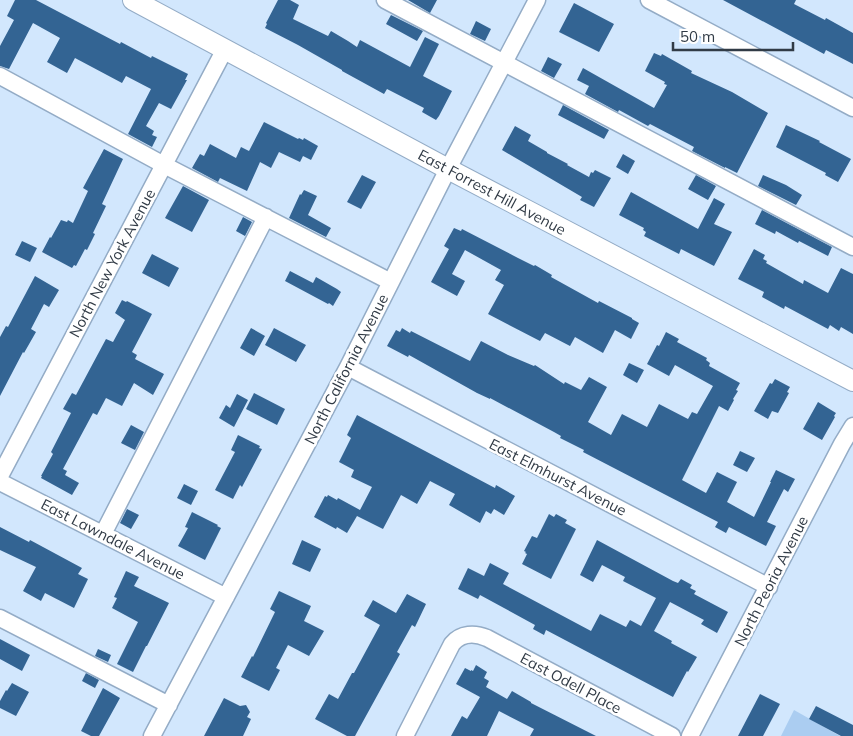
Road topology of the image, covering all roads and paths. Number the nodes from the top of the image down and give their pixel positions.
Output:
1 (133, 0) edge
2 (385, 0) edge
3 (537, 0) edge
4 (649, 0) edge
5 (224, 49) junction
6 (505, 62) junction
7 (0, 76) edge
8 (853, 108) edge
9 (164, 165) junction
10 (448, 169) junction
11 (266, 217) junction
12 (853, 247) edge
13 (391, 282) junction
14 (348, 368) junction
15 (853, 381) edge
16 (853, 426) edge
17 (0, 476) edge
18 (0, 482) edge
19 (103, 534) junction
20 (769, 586) junction
21 (226, 597) junction
22 (0, 618) edge
23 (169, 705) junction
24 (152, 736) edge
25 (404, 736) edge
26 (672, 736) edge
27 (690, 736) edge

1 - 5 main road, East Forrest Hill Avenue
2 - 6 street
3 - 6 street, North California Avenue
4 - 8 street
5 - 9 street, North New York Avenue
5 - 10 main road, East Forrest Hill Avenue
6 - 10 street, North California Avenue
6 - 12 street
7 - 9 street
9 - 11 street
9 - 17 street, North New York Avenue
10 - 13 street, North California Avenue
10 - 15 main road, East Forrest Hill Avenue
11 - 13 street
11 - 19 street
13 - 14 street, North California Avenue
14 - 20 street, East Elmhurst Avenue
14 - 21 street, North California Avenue
16 - 20 street, North Peoria Avenue
18 - 19 street, East Lawndale Avenue
19 - 21 street, East Lawndale Avenue
20 - 27 street, North Peoria Avenue
21 - 23 street, North California Avenue
22 - 23 street
23 - 24 street, North California Avenue
25 - 26 street, East Odell Place

